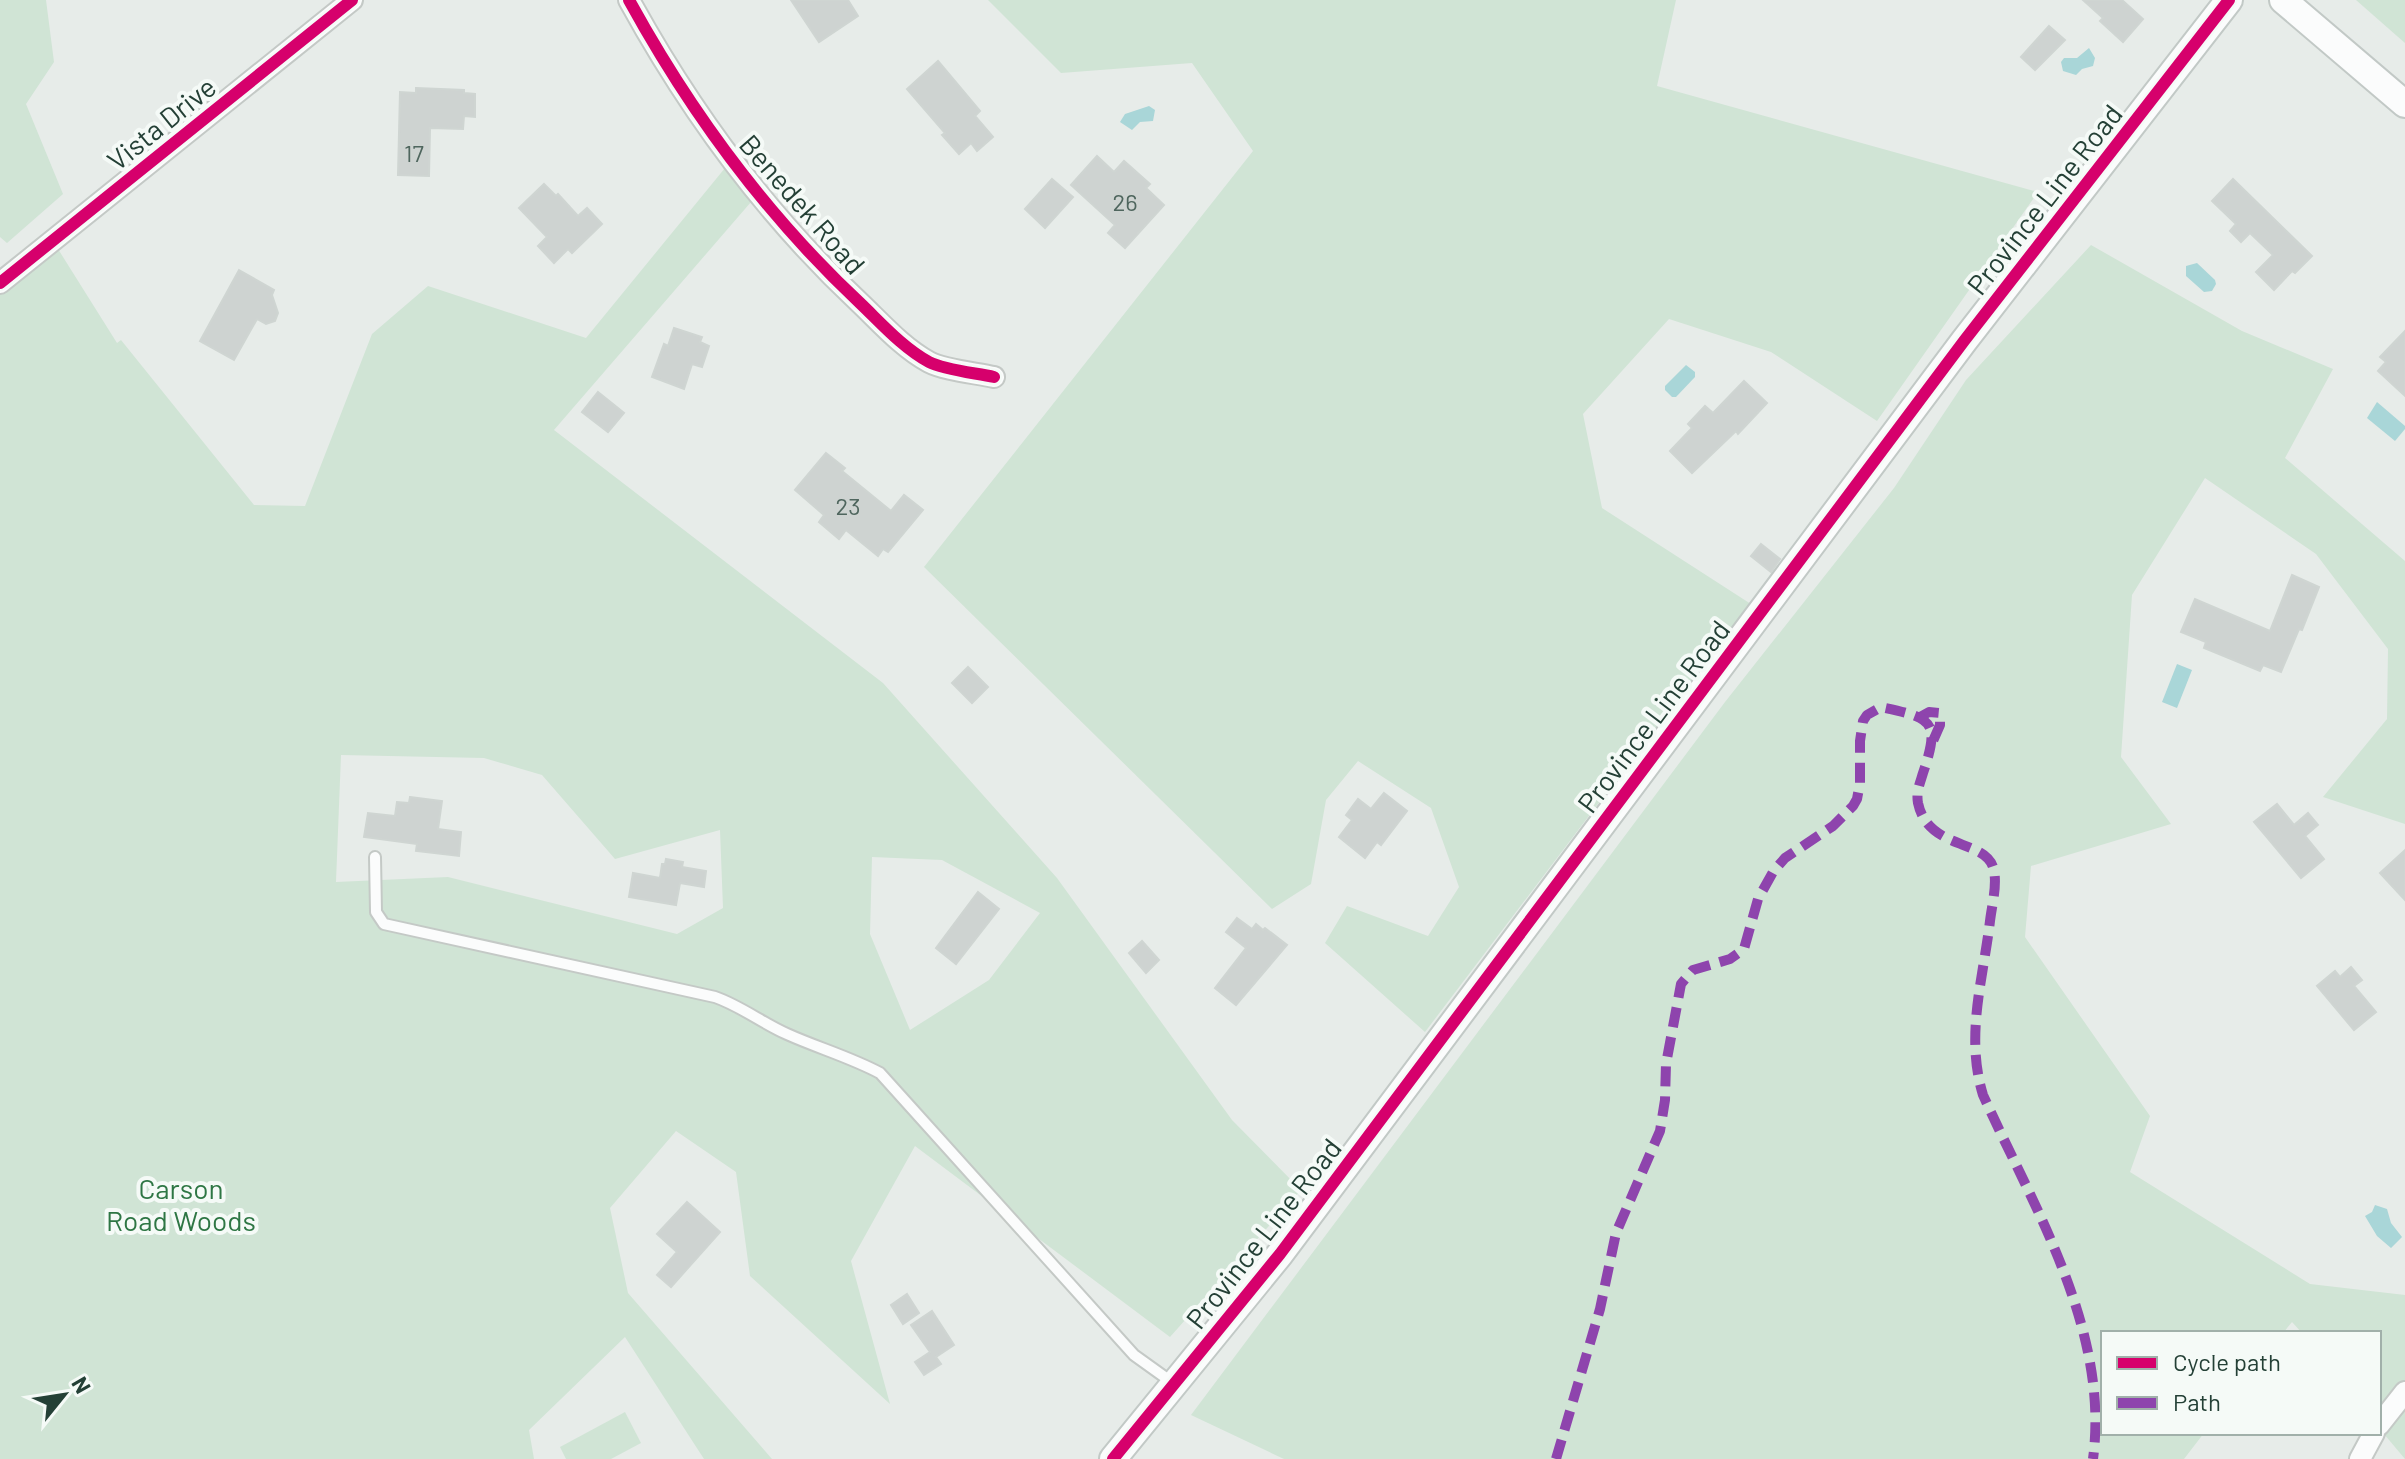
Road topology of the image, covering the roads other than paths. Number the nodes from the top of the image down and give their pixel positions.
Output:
1 (352, 0) edge
2 (629, 0) edge
3 (2229, 0) edge
4 (2283, 0) edge
5 (2405, 104) edge
6 (0, 283) edge
7 (994, 377) dead end
8 (375, 857) dead end
9 (1175, 1385) junction
10 (2405, 1392) edge
11 (2381, 1422) edge
12 (2373, 1435) edge
13 (1113, 1459) edge
14 (2360, 1459) edge

1 - 6 street, Vista Drive
2 - 7 street, Benedek Road
3 - 9 street, Province Line Road
4 - 5 street
8 - 9 lane
9 - 13 street, Province Line Road
10 - 11 street
12 - 14 street

